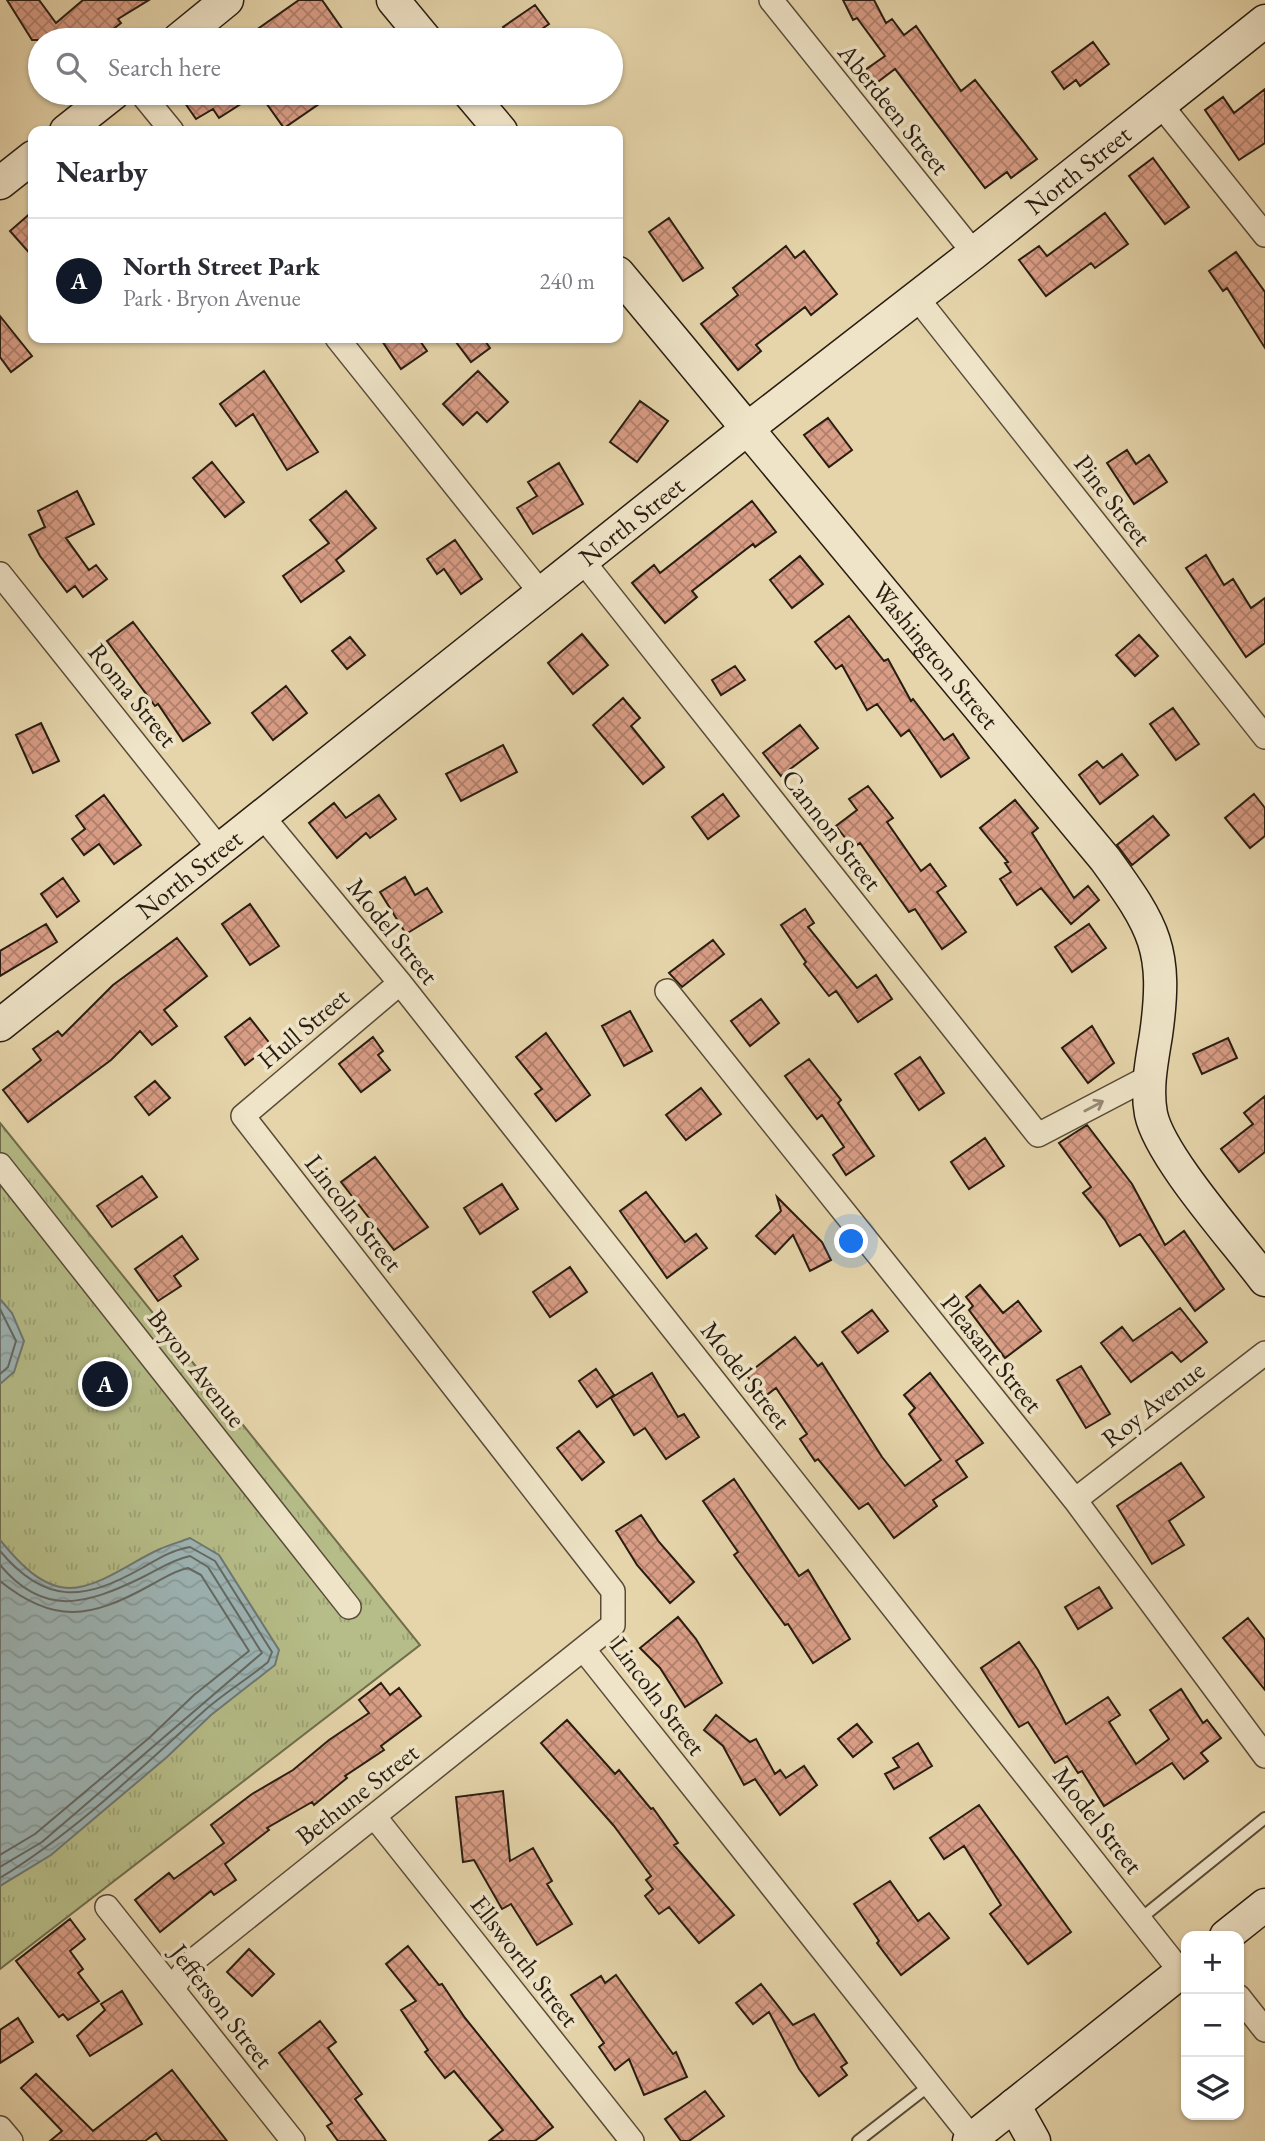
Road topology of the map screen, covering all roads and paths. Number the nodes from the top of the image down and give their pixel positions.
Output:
1 (227, 0) edge
2 (393, 0) edge
3 (771, 0) edge
4 (1265, 20) edge
5 (193, 28) edge
6 (416, 28) edge
7 (1160, 104) junction
8 (99, 105) edge
9 (151, 105) edge
10 (479, 105) edge
11 (71, 126) edge
12 (168, 126) edge
13 (497, 126) edge
14 (28, 161) edge
15 (0, 183) edge
16 (1265, 235) edge
17 (974, 253) junction
18 (623, 279) edge
19 (917, 298) junction
20 (341, 343) edge
21 (747, 429) junction
22 (582, 561) junction
23 (0, 574) edge
24 (541, 593) junction
25 (1265, 737) edge
26 (264, 817) junction
27 (221, 851) junction
28 (400, 983) junction
29 (667, 991) dead end
30 (0, 1025) edge
31 (1149, 1077) junction
32 (243, 1116) joint
33 (0, 1165) edge
34 (1265, 1280) edge
35 (1265, 1353) edge
36 (1074, 1500) junction
37 (349, 1607) dead end
38 (584, 1650) junction
39 (1265, 1756) edge
40 (374, 1816) junction
41 (1265, 1818) edge
42 (1265, 1905) edge
43 (107, 1908) dead end
44 (1140, 1919) junction
45 (1232, 1931) edge
46 (1181, 1967) edge
47 (1181, 1972) edge
48 (173, 1989) junction
49 (1244, 2004) edge
50 (1265, 2031) edge
51 (930, 2085) junction
52 (1014, 2105) junction
53 (0, 2128) edge
54 (971, 2140) edge
55 (11, 2141) edge
56 (293, 2141) edge
57 (632, 2141) edge
58 (858, 2141) edge
59 (1034, 2141) edge

1 - 5 street
2 - 6 street
3 - 17 street, Aberdeen Street
4 - 7 street, North Street
7 - 16 street
7 - 17 street, North Street
8 - 11 street
9 - 12 street
10 - 13 street
14 - 15 street
17 - 19 street, North Street
18 - 21 street, Washington Street
19 - 21 street, North Street
19 - 25 street, Pine Street
20 - 24 street
21 - 22 street, North Street
21 - 31 street, Washington Street
22 - 24 street, North Street
22 -> 31 street, Cannon Street
23 - 27 street, Roma Street
24 - 26 street, North Street
26 - 27 street, North Street
26 - 28 street, Model Street
27 - 30 street, North Street
28 - 32 street, Hull Street
28 - 44 street, Model Street
29 - 36 street, Pleasant Street
31 - 34 street, Washington Street
32 - 38 street, Lincoln Street
33 - 37 street, Bryon Avenue
35 - 36 street, Roy Avenue
36 - 39 street, Pleasant Street
38 - 40 street, Bethune Street
38 - 51 street, Lincoln Street
40 - 48 street, Bethune Street
40 - 57 street, Ellsworth Street
41 - 44 lane
42 - 45 street
43 - 48 street, Jefferson Street
44 - 46 street, Model Street
47 - 52 street
48 - 56 street, Jefferson Street
49 - 50 street
51 - 54 street, Lincoln Street
51 - 58 lane
52 - 54 street
52 - 59 street
53 - 55 street

